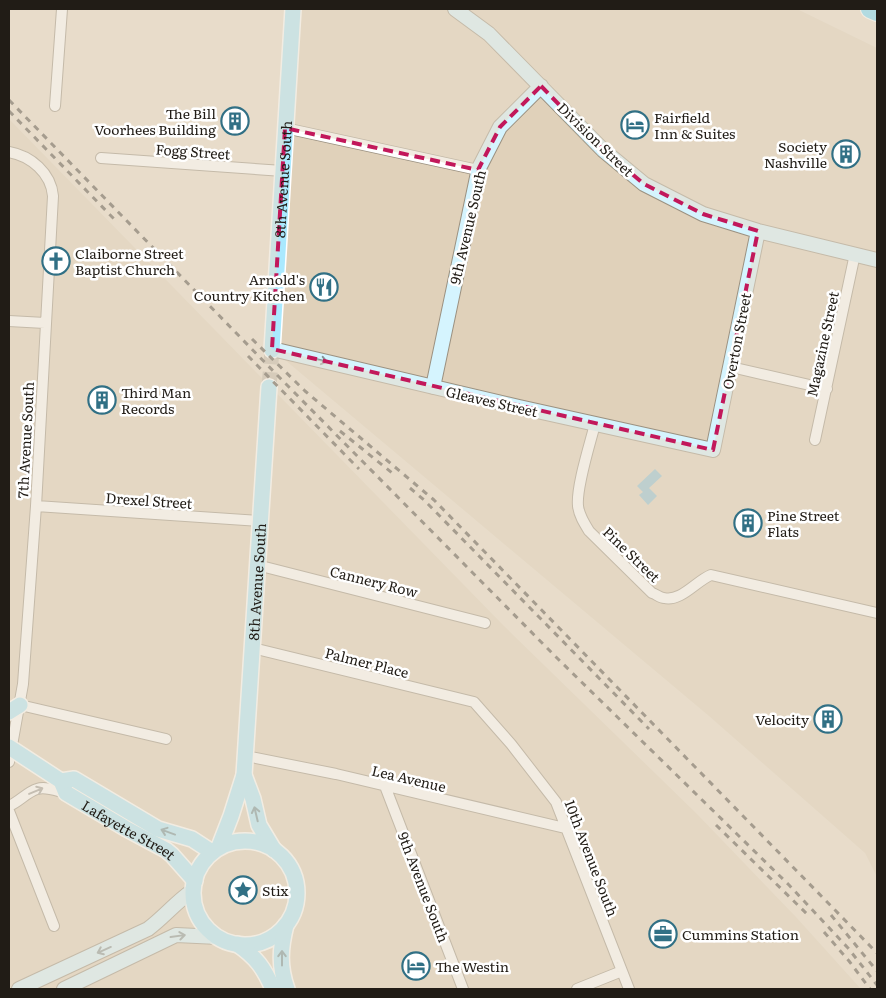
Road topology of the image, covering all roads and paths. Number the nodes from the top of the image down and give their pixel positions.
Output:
1 (62, 9) edge
2 (293, 9) edge
3 (455, 9) edge
4 (870, 9) edge
5 (877, 12) edge
6 (541, 86) junction
7 (55, 106) dead end
8 (286, 128) junction
9 (9, 152) edge
10 (101, 158) dead end
11 (478, 170) junction
12 (283, 171) junction
13 (758, 231) junction
14 (855, 254) junction
15 (877, 260) edge
16 (9, 321) edge
17 (45, 323) junction
18 (272, 349) joint
19 (731, 367) junction
20 (269, 387) tunnel mouth
21 (433, 387) junction
22 (827, 389) junction
23 (595, 424) junction
24 (815, 440) dead end
25 (714, 450) joint
26 (36, 506) junction
27 (260, 521) junction
28 (257, 565) junction
29 (877, 613) edge
30 (485, 623) dead end
31 (253, 648) junction
32 (474, 702) joint
33 (14, 708) edge
34 (166, 739) dead end
35 (10, 753) edge
36 (246, 756) junction
37 (244, 775) junction
38 (384, 786) junction
39 (64, 787) junction
40 (9, 806) edge
41 (9, 811) edge
42 (565, 828) junction
43 (215, 849) junction
44 (274, 850) junction
45 (194, 886) junction
46 (286, 925) junction
47 (54, 926) dead end
48 (218, 937) junction
49 (237, 944) junction
50 (622, 971) junction
51 (19, 989) edge
52 (64, 989) edge
53 (273, 989) edge
54 (287, 989) edge
55 (463, 989) edge
56 (577, 989) edge
57 (629, 989) edge

1 - 7 street
2 - 8 main road, 8th Avenue South
3 - 6 main road, Division Street
4 - 5 highway
6 - 11 main road, 9th Avenue South
6 - 13 main road, Division Street
8 - 11 street
8 - 12 main road, 8th Avenue South
9 - 17 street, 7th Avenue South
10 - 12 street, Fogg Street
11 - 21 main road, 9th Avenue South
12 - 18 main road, 8th Avenue South
13 - 14 main road, Division Street
13 - 19 main road, Overton Street
14 - 15 main road, Division Street
14 - 22 street, Magazine Street
16 - 17 street
17 - 26 street, 7th Avenue South
18 -> 21 main road, Gleaves Street
19 - 22 street
19 - 25 main road, Overton Street
20 - 27 main road, 8th Avenue South
21 - 23 main road, Gleaves Street
22 - 24 street, Magazine Street
23 - 25 main road, Gleaves Street
23 - 29 street, Pine Street
26 - 27 street, Drexel Street
26 - 33 street, 7th Avenue South
27 - 28 main road, 8th Avenue South
28 - 30 street, Cannery Row
28 - 31 main road, 8th Avenue South
31 - 32 street, Palmer Place
31 - 36 main road, 8th Avenue South
32 - 42 street, 10th Avenue South
33 - 34 street
33 - 35 street, 7th Avenue South
35 - 39 main road, Lafayette Street
36 - 37 main road, 8th Avenue South
36 - 38 street, Lea Avenue
37 - 43 main road, 8th Avenue South
44 -> 37 main road, 8th Avenue South
38 - 42 street, Lea Avenue
38 - 55 street, 9th Avenue South
40 -> 39 street
43 -> 39 main road, Lafayette Street
39 - 45 main road, Lafayette Street
41 - 47 street
42 - 50 street, 10th Avenue South
43 - 44 main road
43 - 45 main road
44 - 46 main road
45 - 48 main road
45 -> 51 main road
46 - 49 main road
54 -> 46 main road
48 - 49 main road
52 -> 48 main road
49 - 53 main road
50 - 56 street
50 - 57 street, 10th Avenue South

